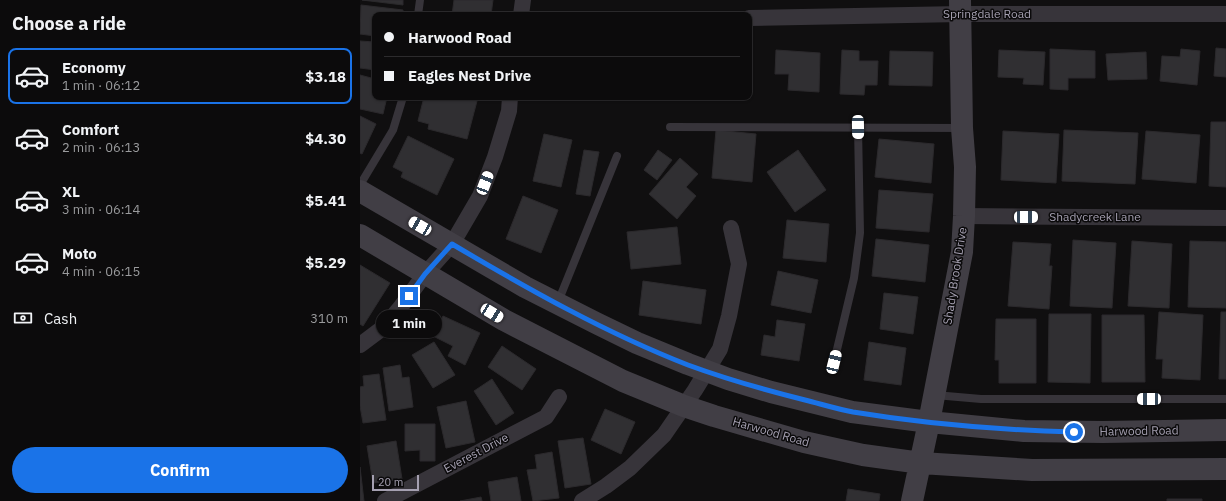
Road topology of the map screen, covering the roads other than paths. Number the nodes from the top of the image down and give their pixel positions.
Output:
1 (420, 0) edge
2 (523, 0) edge
3 (960, 7) edge
4 (418, 12) edge
5 (521, 12) edge
6 (1226, 14) edge
7 (752, 18) edge
8 (402, 100) edge
9 (510, 100) edge
10 (670, 127) dead end
11 (858, 127) junction
12 (962, 128) junction
13 (617, 156) dead end
14 (360, 185) edge
15 (360, 191) edge
16 (964, 216) junction
17 (1226, 218) edge
18 (731, 228) dead end
19 (360, 235) edge
20 (452, 244) junction
21 (425, 274) junction
22 (557, 303) junction
23 (360, 344) edge
24 (834, 362) dead end
25 (706, 371) junction
26 (934, 394) junction
27 (559, 397) dead end
28 (1226, 399) edge
29 (684, 406) junction
30 (929, 422) junction
31 (1226, 430) edge
32 (921, 463) junction
33 (1226, 469) edge
34 (385, 501) edge
35 (582, 501) edge
36 (912, 501) edge

1 - 4 lane
2 - 5 street
3 - 6 street, Springdale Road
3 - 7 street, Springdale Road
3 - 12 main road, Shady Brook Drive
8 - 14 lane
9 - 20 street
10 - 11 lane
11 - 12 lane
11 - 24 lane
12 - 16 main road, Shady Brook Drive
13 - 22 lane
15 - 20 main road, Harwood Road
16 - 17 street, Shadycreek Lane
16 - 26 main road, Shady Brook Drive
18 - 25 street
19 - 21 main road, Harwood Road
20 - 21 street
20 - 22 main road, Harwood Road
21 - 23 street
21 - 29 main road, Harwood Road
22 - 25 main road, Harwood Road
25 - 29 street
25 - 30 main road, Harwood Road
26 - 28 lane
26 - 30 main road, Shady Brook Drive
27 - 34 street, Everest Drive
29 - 32 main road, Harwood Road
29 - 35 street
30 - 31 main road, Harwood Road
30 - 32 main road, Shady Brook Drive
32 - 33 main road, Harwood Road
32 - 36 main road, Shady Brook Drive

